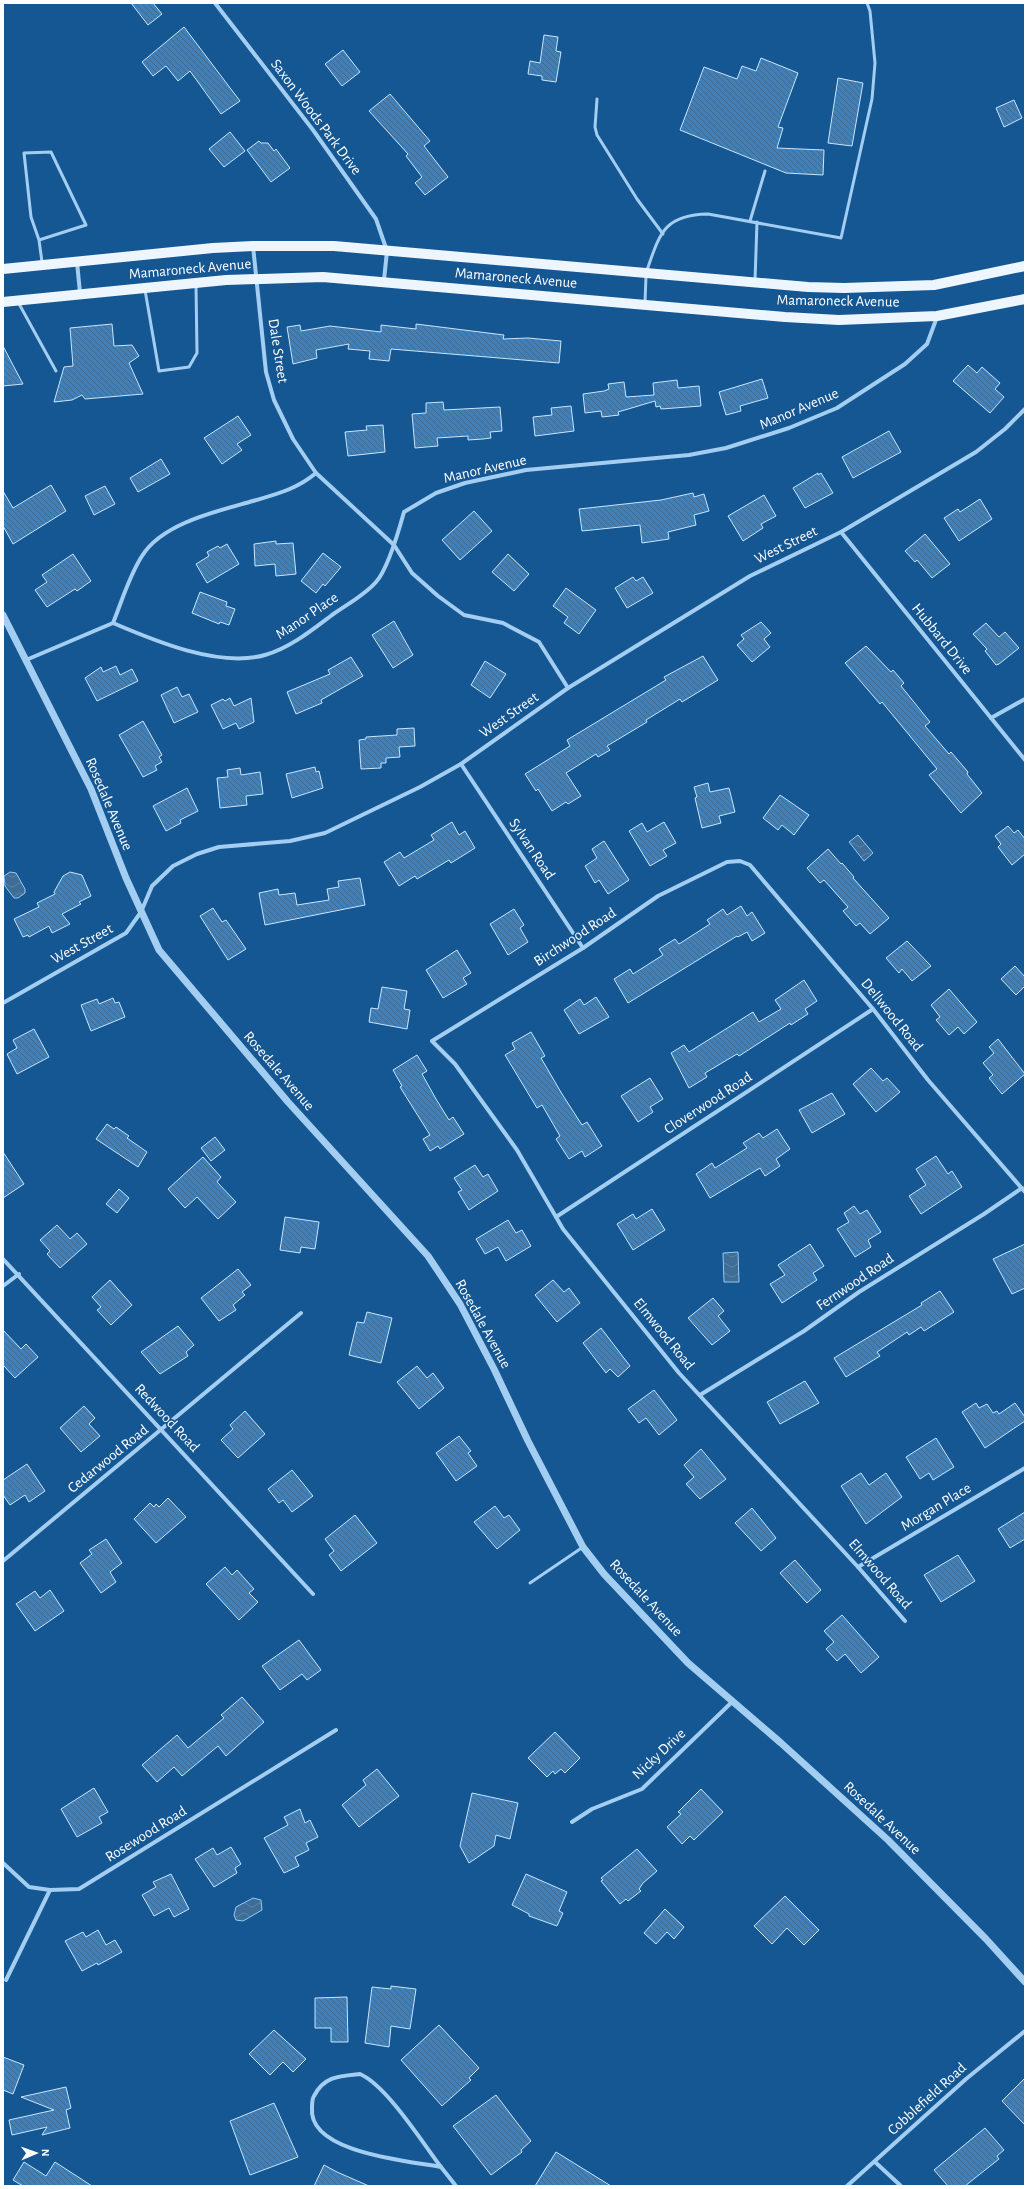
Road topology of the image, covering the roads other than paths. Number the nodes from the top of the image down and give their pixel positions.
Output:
1 (215, 3) edge
2 (867, 3) edge
3 (598, 99) dead end
4 (765, 171) dead end
5 (750, 221) junction
6 (757, 222) junction
7 (663, 234) junction
8 (39, 240) junction
9 (253, 246) junction
10 (387, 251) junction
11 (77, 261) junction
12 (42, 264) junction
13 (1025, 266) edge
14 (3, 269) edge
15 (646, 272) junction
16 (255, 279) junction
17 (384, 280) junction
18 (755, 282) junction
19 (196, 283) junction
20 (144, 288) junction
21 (80, 294) junction
22 (1025, 299) edge
23 (17, 301) junction
24 (3, 302) edge
25 (645, 304) junction
26 (937, 316) junction
27 (56, 371) dead end
28 (1025, 409) edge
29 (316, 473) junction
30 (841, 532) junction
31 (394, 545) junction
32 (3, 615) edge
33 (113, 623) junction
34 (26, 660) junction
35 (568, 688) junction
36 (1025, 698) edge
37 (991, 718) junction
38 (1025, 760) edge
39 (461, 764) junction
40 (735, 861) joint
41 (141, 912) junction
42 (583, 948) junction
43 (3, 1003) edge
44 (873, 1009) junction
45 (432, 1041) joint
46 (1024, 1190) edge
47 (556, 1217) junction
48 (3, 1259) edge
49 (19, 1274) junction
50 (3, 1286) edge
51 (301, 1313) dead end
52 (700, 1395) junction
53 (162, 1430) junction
54 (1025, 1468) edge
55 (583, 1547) junction
56 (3, 1561) edge
57 (858, 1567) junction
58 (530, 1583) dead end
59 (313, 1594) dead end
60 (905, 1621) dead end
61 (732, 1702) junction
62 (336, 1730) dead end
63 (572, 1822) dead end
64 (3, 1863) edge
65 (50, 1890) junction
66 (6, 1980) dead end
67 (1025, 1982) edge
68 (1025, 2031) edge
69 (875, 2162) junction
70 (441, 2167) junction
71 (456, 2186) edge
72 (847, 2186) edge
73 (901, 2186) edge

1 - 10 street, Saxon Woods Park Drive
2 - 6 lane
3 - 7 lane
4 - 5 lane
5 - 6 lane
5 - 7 lane
6 - 18 lane
7 - 15 lane
8 - 8 lane
8 - 12 lane
9 - 10 main road, Mamaroneck Avenue
9 - 11 main road, Mamaroneck Avenue
9 - 16 street, Dale Street
10 - 15 main road, Mamaroneck Avenue
10 - 17 street
11 - 12 main road, Mamaroneck Avenue
11 - 21 street
12 - 14 main road, Mamaroneck Avenue
13 - 18 main road, Mamaroneck Avenue
15 - 18 main road, Mamaroneck Avenue
15 - 25 lane
16 - 17 main road, Mamaroneck Avenue
16 - 19 main road, Mamaroneck Avenue
16 - 29 street, Dale Street
17 - 25 main road, Mamaroneck Avenue
19 - 20 main road, Mamaroneck Avenue
19 - 20 lane
20 - 21 main road, Mamaroneck Avenue
21 - 23 main road, Mamaroneck Avenue
22 - 26 main road, Mamaroneck Avenue
23 - 24 main road, Mamaroneck Avenue
23 - 27 lane
25 - 26 main road, Mamaroneck Avenue
26 - 31 street, Manor Avenue
28 - 30 street, West Street
29 - 31 street
29 - 33 street
30 - 35 street, West Street
30 - 37 street, Hubbard Drive
31 - 33 street, Manor Place
31 - 35 street
32 - 34 street, Rosedale Avenue
33 - 34 street
34 - 41 street, Rosedale Avenue
35 - 39 street, West Street
36 - 37 street
37 - 38 street, Hubbard Drive
39 - 41 street, West Street
39 - 42 street, Sylvan Road
40 - 42 street, Birchwood Road
40 - 44 street, Dellwood Road
41 - 43 street, West Street
41 - 55 street, Rosedale Avenue
42 - 45 street, Birchwood Road
44 - 46 street, Dellwood Road
44 - 47 street, Cloverwood Road
45 - 47 street, Elmwood Road
46 - 52 street, Fernwood Road
47 - 52 street, Elmwood Road
48 - 49 street, Redwood Road
49 - 50 street
49 - 53 street, Redwood Road
51 - 53 street, Cedarwood Road
52 - 57 street, Elmwood Road
53 - 56 street, Cedarwood Road
53 - 59 street, Redwood Road
54 - 57 street, Morgan Place
55 - 58 lane
55 - 61 street, Rosedale Avenue
57 - 60 street, Elmwood Road
61 - 63 street, Nicky Drive
61 - 67 street, Rosedale Avenue
62 - 65 street, Rosewood Road
64 - 65 street, Rosewood Road
65 - 66 street
68 - 69 street, Cobblefield Road
69 - 72 street, Cobblefield Road
69 - 73 street
70 - 70 street
70 - 71 street

